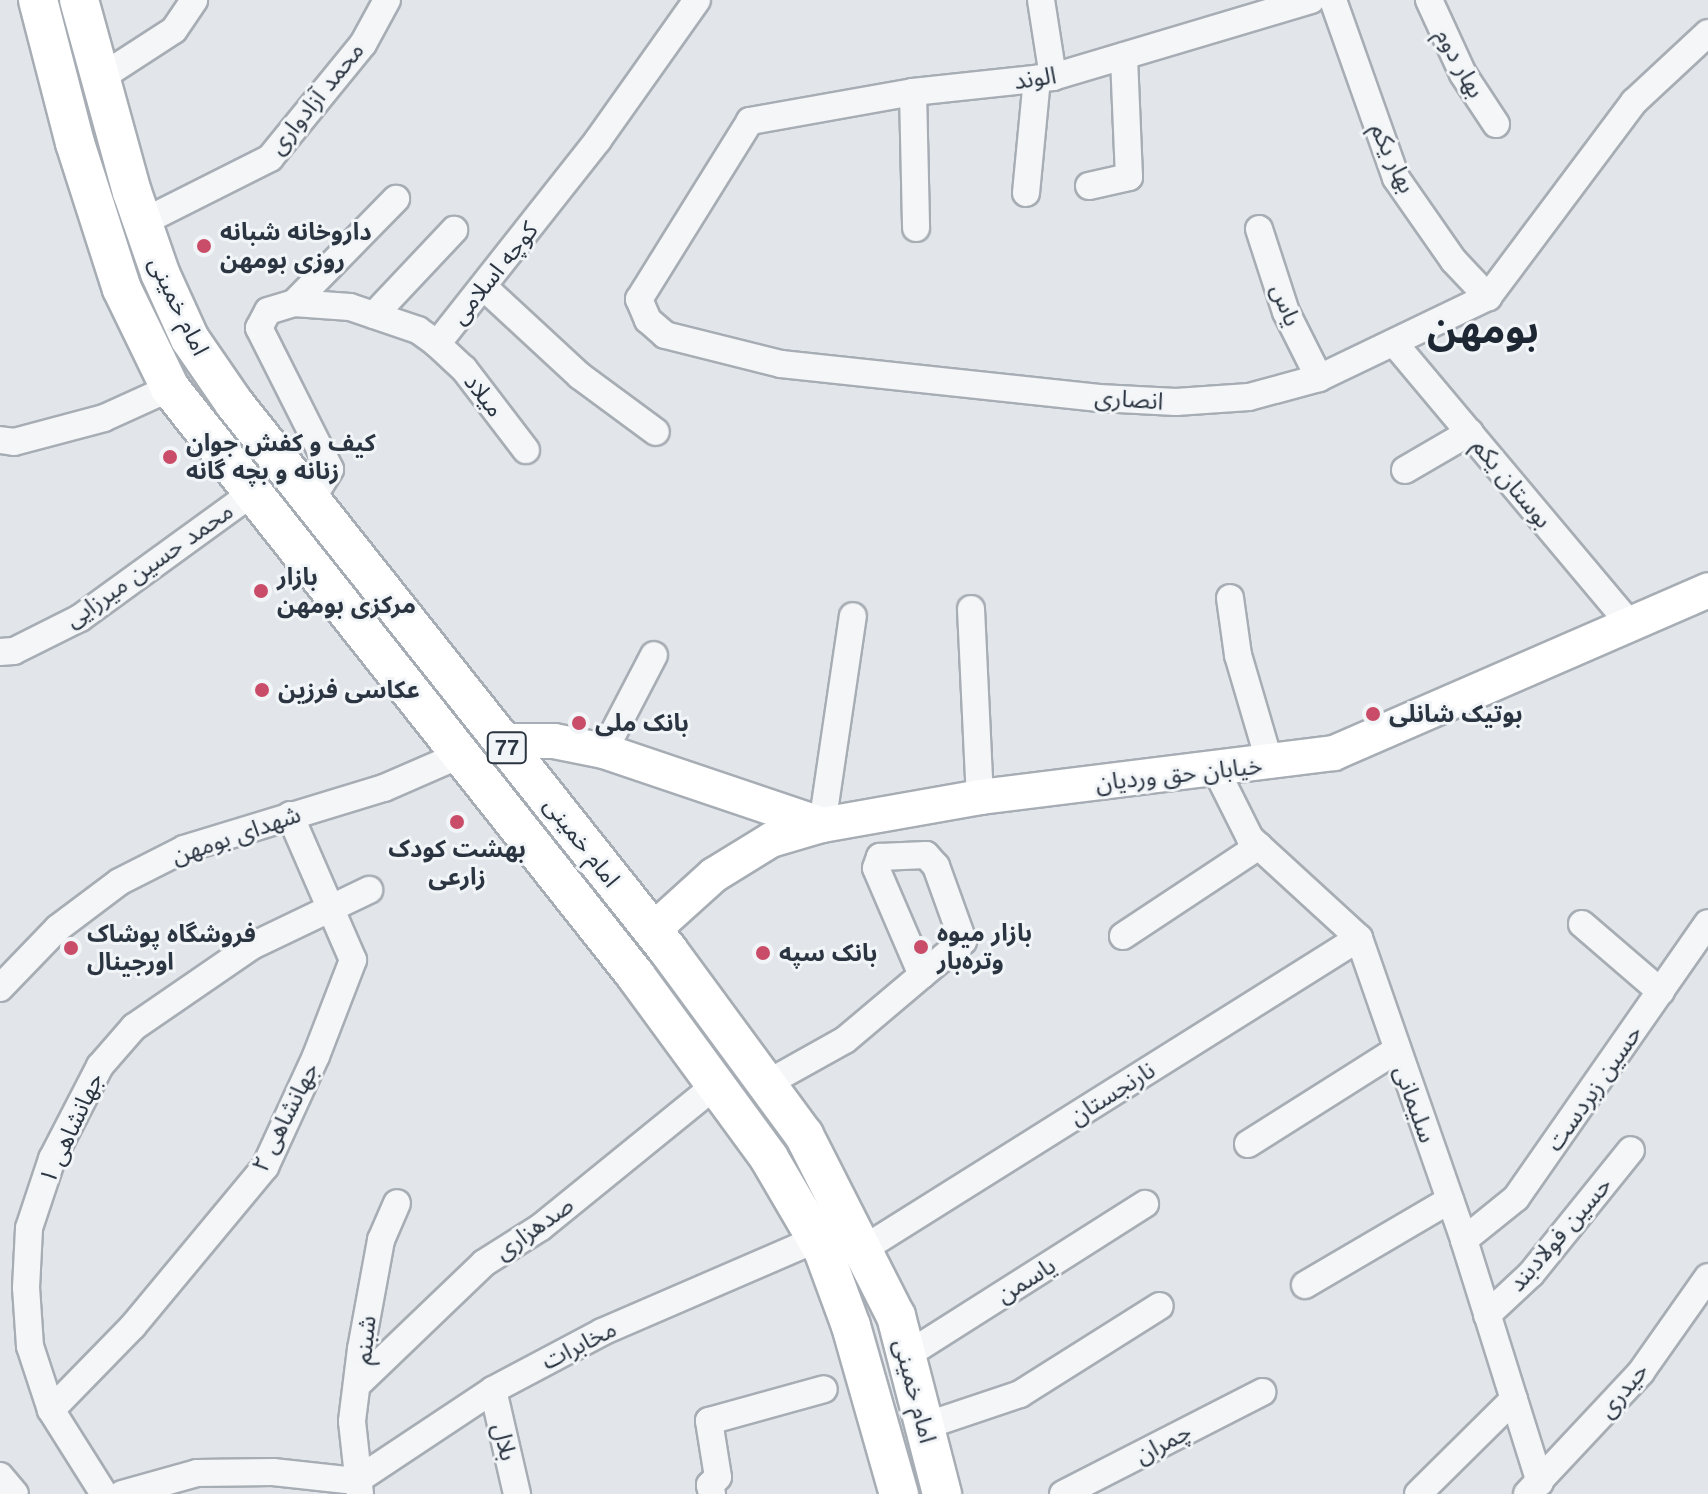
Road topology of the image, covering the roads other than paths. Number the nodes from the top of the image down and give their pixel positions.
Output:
1 (38, 0) edge
2 (79, 0) edge
3 (194, 0) edge
4 (387, 0) edge
5 (697, 0) edge
6 (1041, 0) edge
7 (1311, 0) edge
8 (1333, 0) edge
9 (1429, 0) edge
10 (1708, 33) edge
11 (1124, 56) junction
12 (100, 78) junction
13 (1045, 78) junction
14 (913, 92) junction
15 (750, 121) joint
16 (1496, 124) dead end
17 (1089, 186) dead end
18 (1026, 193) dead end
19 (396, 199) dead end
20 (143, 222) junction
21 (916, 228) dead end
22 (1259, 229) dead end
23 (454, 230) dead end
24 (485, 288) junction
25 (1488, 297) junction
26 (294, 303) junction
27 (374, 315) junction
28 (437, 344) junction
29 (1395, 344) junction
30 (1319, 378) junction
31 (170, 388) junction
32 (656, 432) dead end
33 (1470, 432) junction
34 (0, 440) edge
35 (526, 450) dead end
36 (1405, 470) dead end
37 (252, 493) junction
38 (311, 500) junction
39 (1708, 590) edge
40 (1230, 598) dead end
41 (971, 609) dead end
42 (853, 616) dead end
43 (1628, 622) junction
44 (0, 652) edge
45 (654, 655) dead end
46 (502, 741) junction
47 (604, 751) junction
48 (460, 755) junction
49 (1270, 764) junction
50 (1216, 770) junction
51 (980, 797) junction
52 (290, 815) junction
53 (822, 825) junction
54 (1259, 846) junction
55 (369, 890) dead end
56 (329, 905) junction
57 (1708, 923) edge
58 (1582, 924) dead end
59 (652, 931) junction
60 (1123, 936) dead end
61 (1359, 938) junction
62 (922, 975) dead end
63 (0, 988) edge
64 (1661, 992) junction
65 (1395, 1051) junction
66 (766, 1084) junction
67 (716, 1085) junction
68 (1248, 1144) dead end
69 (1631, 1150) dead end
70 (1450, 1200) junction
71 (397, 1203) dead end
72 (1145, 1204) dead end
73 (817, 1239) junction
74 (1464, 1240) junction
75 (865, 1248) junction
76 (1708, 1277) edge
77 (1305, 1285) dead end
78 (1160, 1306) dead end
79 (1487, 1315) junction
80 (907, 1355) junction
81 (361, 1381) junction
82 (824, 1389) dead end
83 (493, 1390) junction
84 (1262, 1392) dead end
85 (1514, 1399) junction
86 (51, 1410) junction
87 (925, 1426) junction
88 (0, 1476) edge
89 (271, 1483) edge
90 (358, 1488) edge
91 (1534, 1488) edge
92 (15, 1494) edge
93 (104, 1494) edge
94 (122, 1494) edge
95 (517, 1494) edge
96 (712, 1494) edge
97 (899, 1494) edge
98 (942, 1494) edge
99 (1063, 1494) edge
100 (1418, 1494) edge

1 - 31 highway, امام خمینی / 77
2 - 12 highway, امام خمینی / 77
3 - 12 street
4 - 20 street, محمد آزادواری
5 - 24 street, کوچه اسلامی
6 - 13 street
7 - 11 street, الوند
8 - 25 street, بهار یکم
9 - 16 street, بهار دوم
10 - 25 street, انصاری
11 - 13 street, الوند
11 - 17 street
12 - 20 highway, امام خمینی / 77
13 - 14 street, الوند
13 - 18 street
14 - 15 street, الوند
14 - 21 street
15 - 30 street, انصاری
19 - 26 street
20 - 38 highway, امام خمینی / 77
22 - 30 street, یاس
23 - 27 street
24 - 28 street, کوچه اسلامی
24 - 32 street
25 - 29 street, انصاری
26 - 27 street, کوچه اسلامی
26 - 38 street
27 - 28 street, کوچه اسلامی
28 - 35 street, میلاد
29 - 30 street, انصاری
29 - 33 street, بوستان یکم
31 - 34 street
31 - 37 highway, امام خمینی / 77
33 - 36 street
33 - 43 street, بوستان یکم
37 - 44 street, محمد حسین میرزایی
37 - 48 highway, امام خمینی / 77
38 - 46 highway, امام خمینی / 77
39 - 43 main road, خیابان حق وردیان
40 - 49 street
41 - 51 street
42 - 53 street
43 - 49 main road, خیابان حق وردیان
45 - 47 street
46 - 47 main road
46 - 59 highway, امام خمینی / 77
47 - 53 main road
48 - 52 street, شهدای بومهن
48 - 67 highway, امام خمینی / 77
49 - 50 main road, خیابان حق وردیان
50 - 51 main road, خیابان حق وردیان
50 - 54 street, سلیمانی
51 - 53 main road, خیابان حق وردیان
52 - 56 street, جهانشاهی ۲
52 - 63 street, شهدای بومهن
53 - 59 main road, خیابان حق وردیان
54 - 60 street
54 - 61 street, سلیمانی
55 - 56 street, جهانشاهی ۱
56 - 86 street, جهانشاهی ۲
56 - 86 street, جهانشاهی ۱
57 - 64 street, حسین زبردست
58 - 64 street
59 - 66 highway, امام خمینی / 77
61 - 65 street, سلیمانی
61 - 75 street, نارنجستان
62 - 66 street
64 - 74 street, حسین زبردست
65 - 68 street
65 - 70 street, سلیمانی
66 - 75 highway, امام خمینی / 77
67 - 73 highway, امام خمینی / 77
67 - 81 street, صدهزاری
69 - 79 street, حسین فولادبند
70 - 74 street, سلیمانی
70 - 77 street
71 - 81 street, شبنم
72 - 80 street, یاسمن
73 - 83 street, مخابرات
73 - 97 highway, امام خمینی / 77
74 - 79 street, سلیمانی
75 - 80 highway, امام خمینی / 77
76 - 91 street, حیدری
78 - 87 street
79 - 85 street, سلیمانی
80 - 87 highway, امام خمینی / 77
81 - 90 street, شبنم
82 - 96 street
83 - 90 street, مخابرات
83 - 95 street, بلال
84 - 99 street, چمران
85 - 91 street, سلیمانی
85 - 100 street
86 - 93 street, جهانشاهی ۱
87 - 98 highway, امام خمینی / 77
88 - 92 street
89 - 90 street
89 - 94 street

